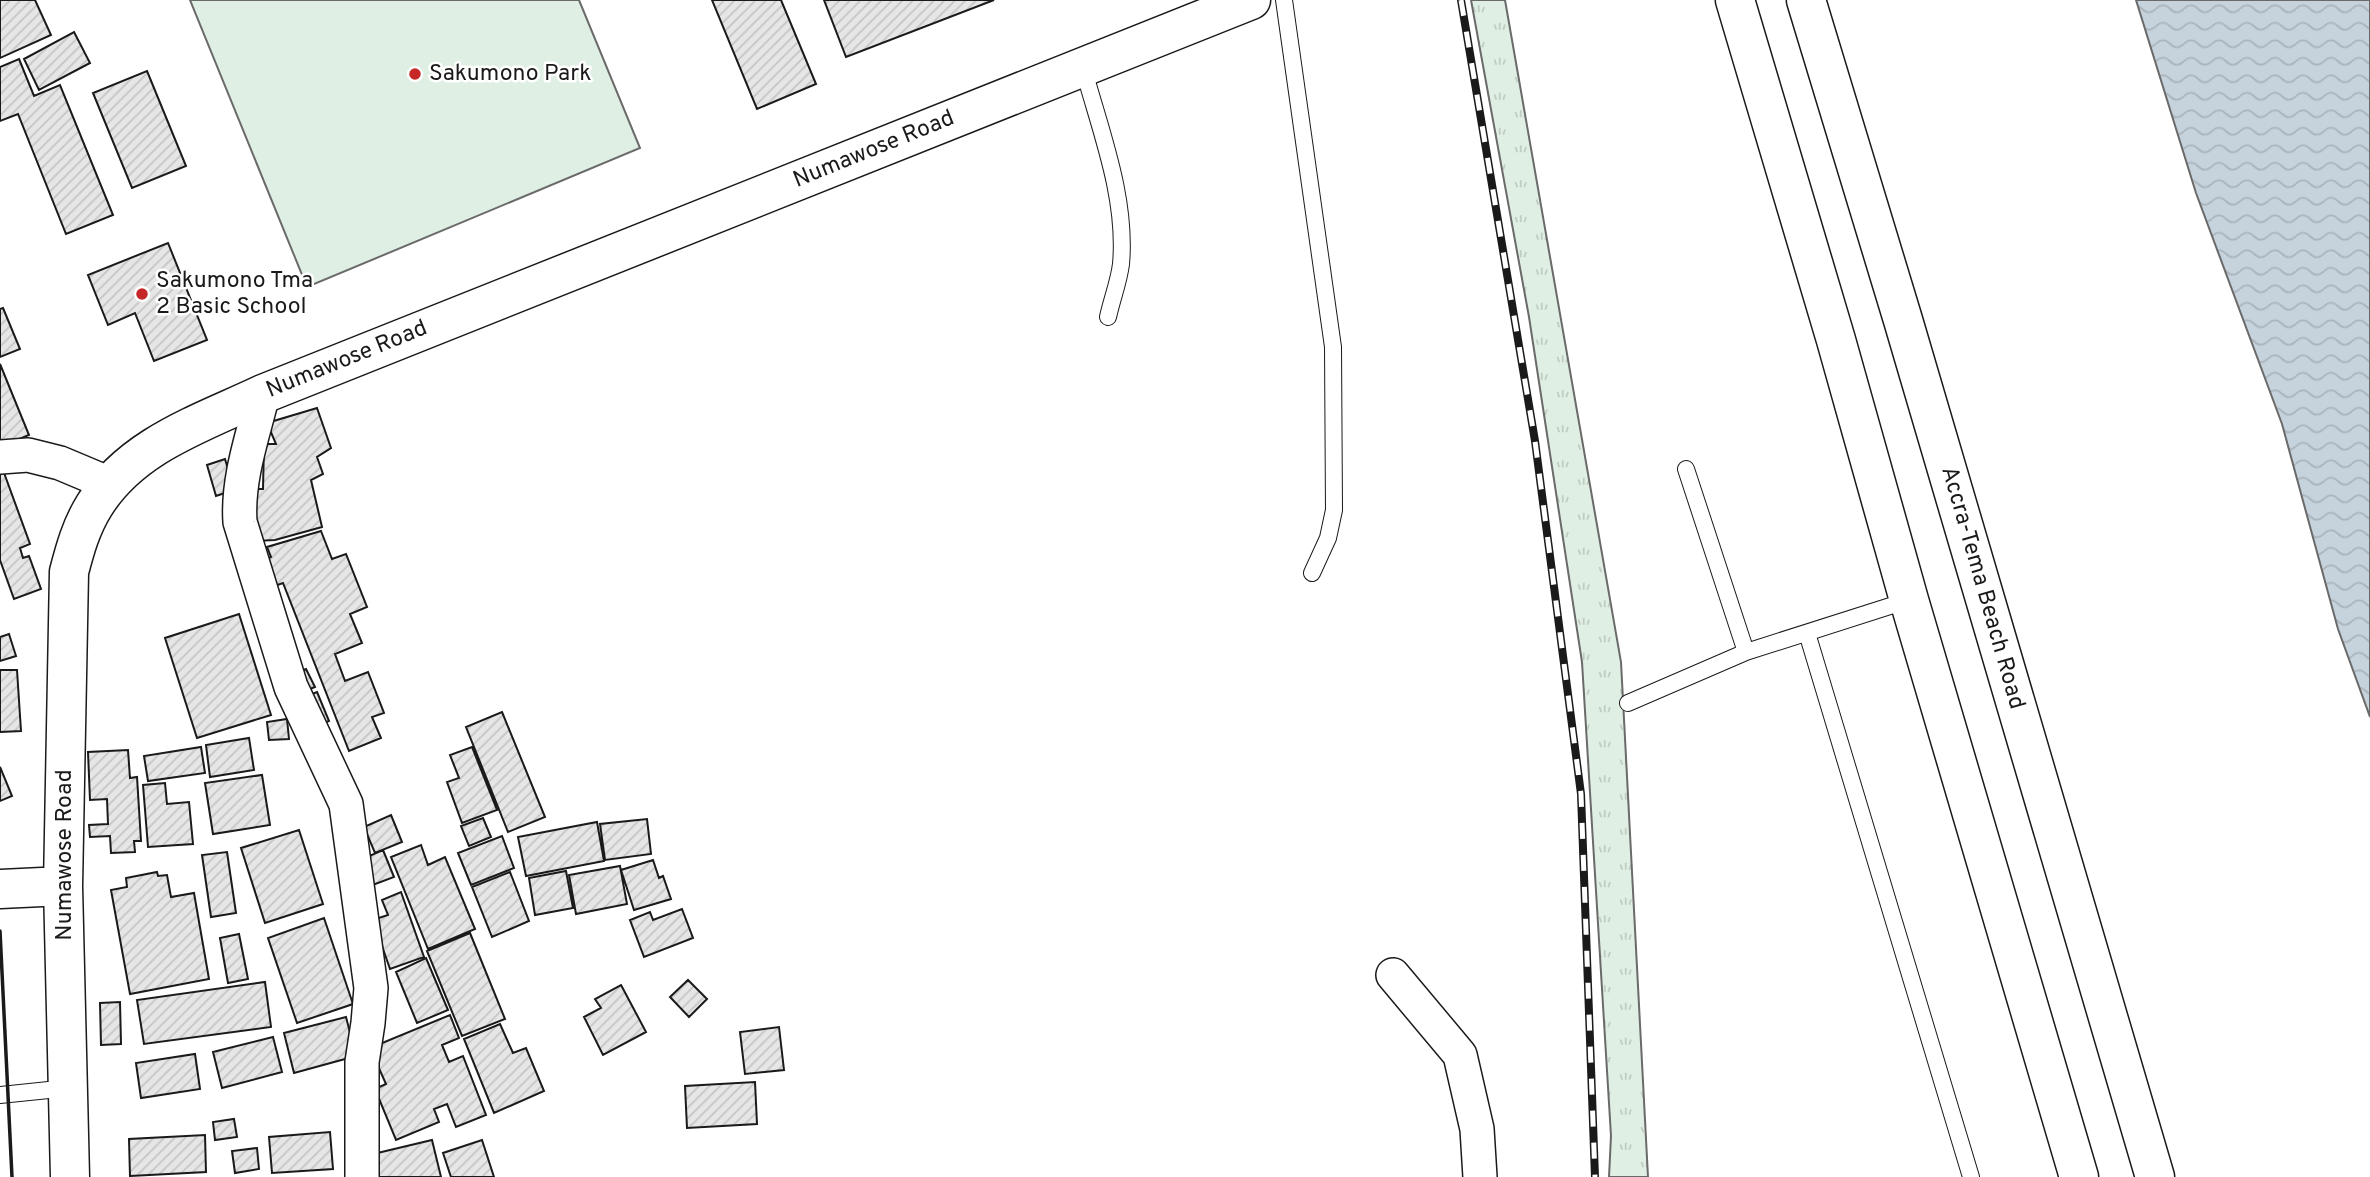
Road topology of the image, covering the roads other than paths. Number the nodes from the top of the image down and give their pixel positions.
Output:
1 (1251, 0) edge
2 (1284, 0) edge
3 (1735, 0) edge
4 (1806, 0) edge
5 (1083, 67) junction
6 (1108, 317) dead end
7 (263, 394) junction
8 (0, 457) edge
9 (1686, 469) dead end
10 (110, 484) junction
11 (1312, 573) dead end
12 (1909, 600) junction
13 (1807, 633) junction
14 (1746, 652) junction
15 (1628, 703) dead end
16 (63, 886) junction
17 (0, 889) edge
18 (1393, 975) dead end
19 (68, 1088) junction
20 (0, 1095) edge
21 (70, 1177) edge
22 (362, 1177) edge
23 (1480, 1177) edge
24 (1971, 1177) edge
25 (2079, 1177) edge
26 (2155, 1177) edge

1 - 5 main road, Numawose Road
2 - 11 lane
3 - 12 main road
4 - 26 main road, Accra-Tema Beach Road
5 - 6 lane
5 - 7 main road, Numawose Road
7 - 10 main road, Numawose Road
7 - 22 street
8 - 10 street
9 - 14 lane
10 - 16 main road, Numawose Road
12 - 13 lane
12 - 25 main road
13 - 14 lane
13 - 24 lane
14 - 15 lane
16 - 17 main road
16 - 19 main road, Numawose Road
18 - 23 street
19 - 20 lane
19 - 21 main road, Numawose Road

